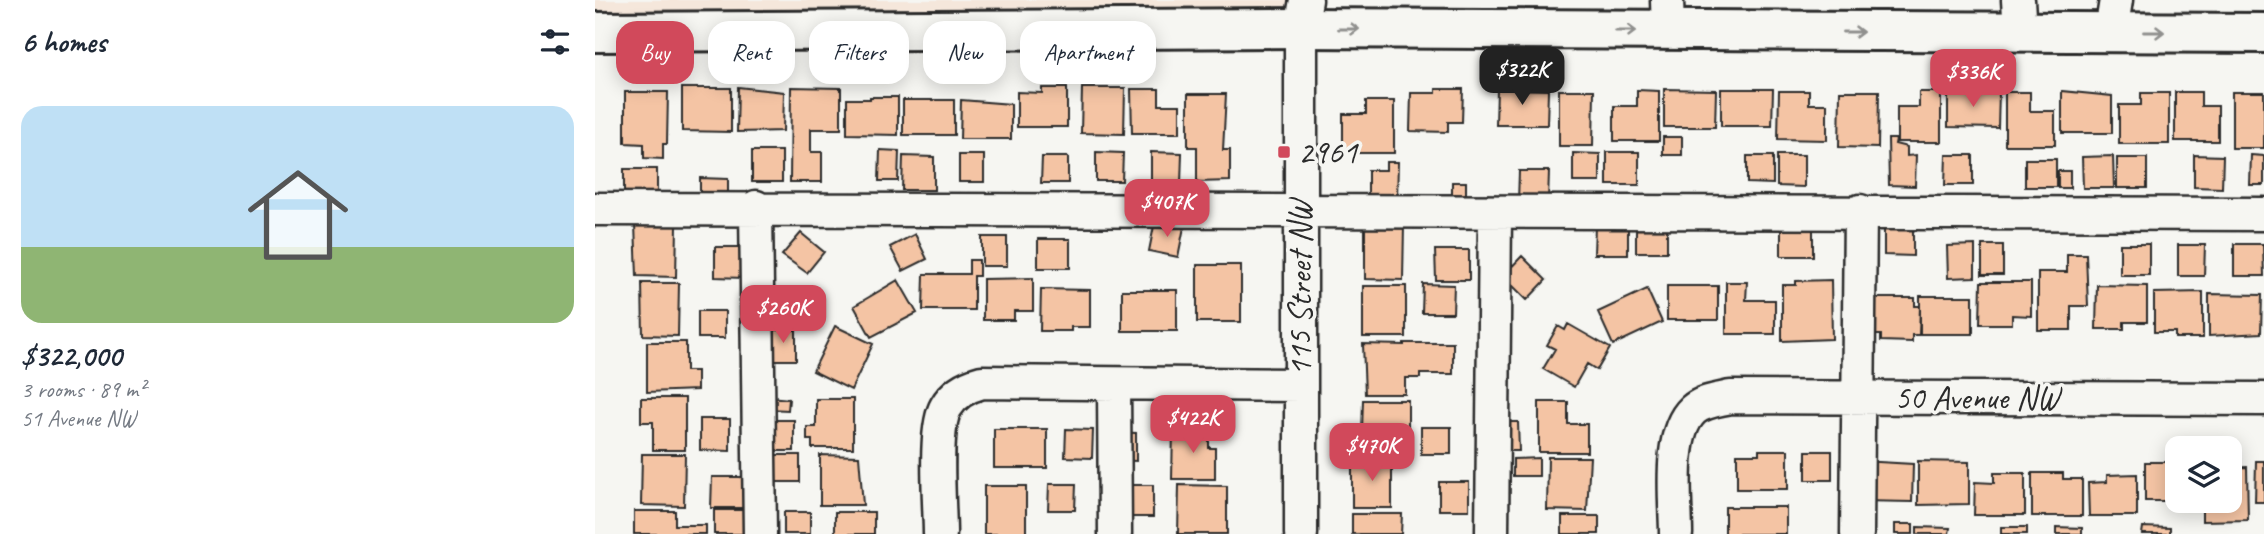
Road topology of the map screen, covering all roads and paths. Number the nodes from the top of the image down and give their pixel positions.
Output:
1 (1304, 14) edge
2 (1667, 16) edge
3 (2019, 16) edge
4 (2113, 16) edge
5 (595, 32) edge
6 (2264, 33) edge
7 (756, 207) junction
8 (595, 209) edge
9 (1860, 211) junction
10 (1300, 212) junction
11 (1495, 214) junction
12 (2264, 215) edge
13 (1114, 384) junction
14 (1301, 385) junction
15 (1856, 398) junction
16 (2264, 399) edge
17 (760, 534) edge
18 (940, 534) edge
19 (1115, 534) edge
20 (1301, 534) edge
21 (1492, 534) edge
22 (1676, 534) edge
23 (1857, 534) edge

1 -> 2 main road
1 - 5 main road
1 - 10 street, 115 Street NW
2 -> 3 main road
3 - 4 main road
4 -> 6 main road
7 - 8 street
7 - 10 street
7 - 17 street
9 - 11 street
9 - 12 street
9 - 15 street
10 - 11 street
10 - 14 street, 115 Street NW
11 - 21 street
13 - 14 street
13 - 18 street
13 - 19 street
14 - 20 street, 115 Street NW
15 - 16 street, 50 Avenue NW
15 - 22 street, 50 Avenue NW
15 - 23 street

